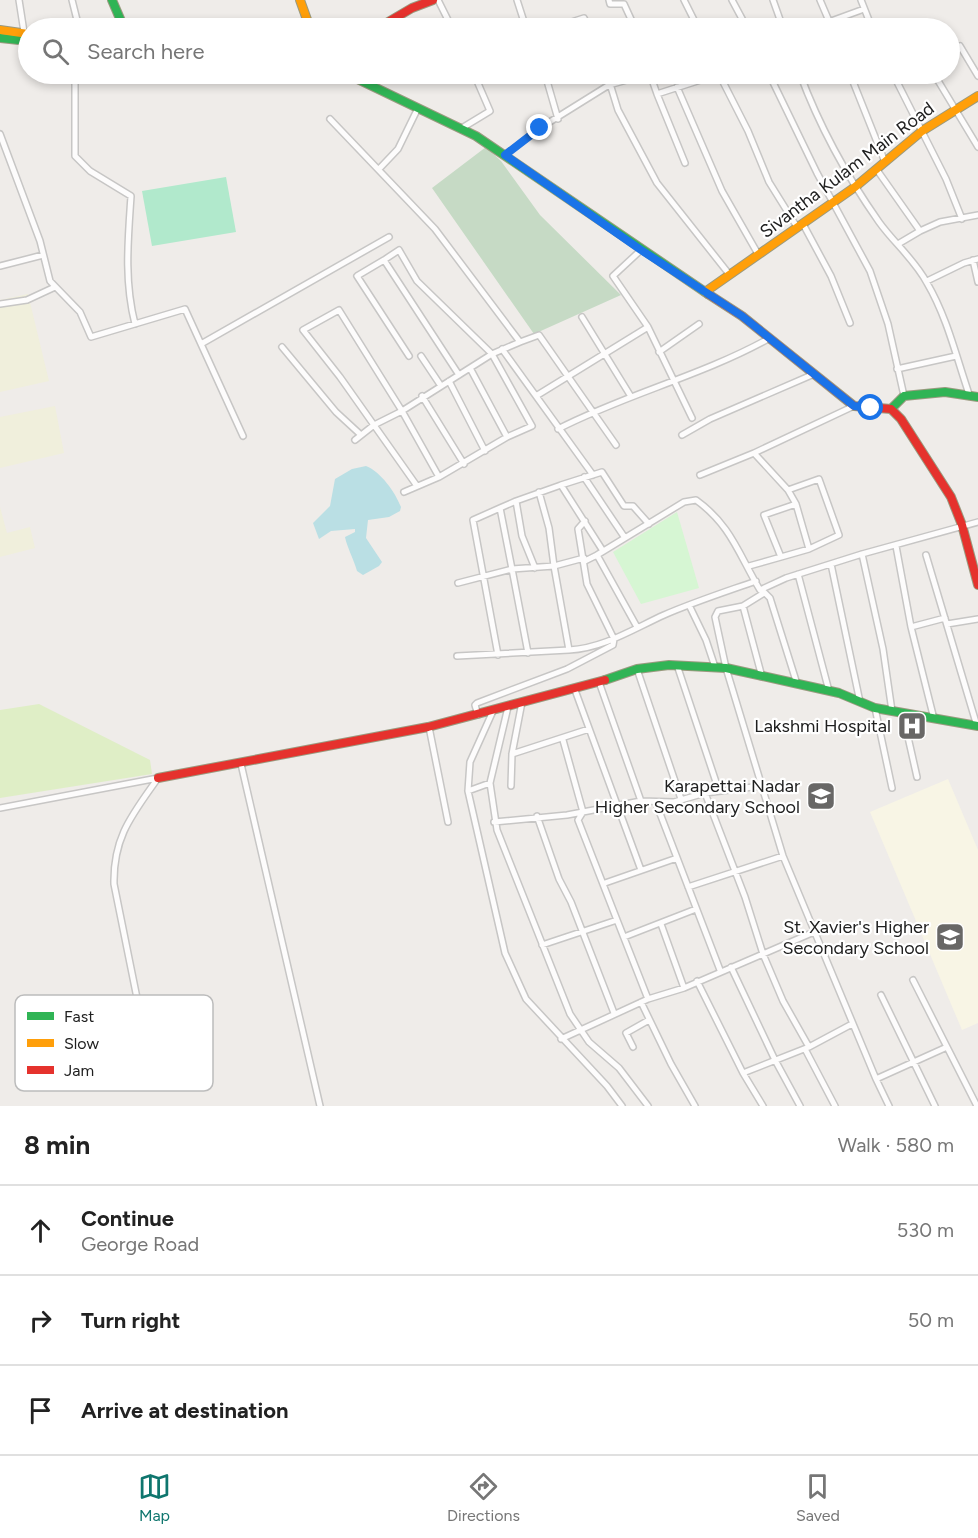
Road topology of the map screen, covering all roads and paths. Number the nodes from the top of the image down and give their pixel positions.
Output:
1 (19, 0) edge
2 (72, 0) edge
3 (112, 0) edge
4 (300, 0) edge
5 (433, 0) edge
6 (438, 0) edge
7 (517, 0) edge
8 (609, 0) edge
9 (684, 0) edge
10 (732, 0) edge
11 (773, 0) edge
12 (820, 0) edge
13 (861, 0) edge
14 (864, 9) junction
15 (23, 18) edge
16 (77, 18) edge
17 (120, 18) edge
18 (306, 18) edge
19 (395, 18) edge
20 (447, 18) edge
21 (523, 18) edge
22 (630, 18) edge
23 (693, 18) edge
24 (742, 18) edge
25 (779, 18) edge
26 (828, 18) edge
27 (847, 18) edge
28 (868, 18) edge
29 (0, 30) edge
30 (18, 32) edge
31 (0, 38) edge
32 (18, 40) edge
33 (960, 46) dead end
34 (978, 76) edge
35 (75, 84) edge
36 (367, 84) edge
37 (478, 84) edge
38 (548, 84) edge
39 (613, 84) edge
40 (653, 84) edge
41 (687, 84) edge
42 (724, 84) edge
43 (774, 84) edge
44 (804, 84) edge
45 (854, 84) edge
46 (898, 84) edge
47 (940, 84) edge
48 (609, 85) junction
49 (677, 87) junction
50 (657, 94) junction
51 (978, 96) edge
52 (418, 108) junction
53 (956, 108) junction
54 (330, 119) dead end
55 (558, 119) junction
56 (462, 128) junction
57 (922, 130) junction
58 (0, 134) edge
59 (978, 147) edge
60 (505, 155) junction
61 (9, 158) junction
62 (0, 160) edge
63 (885, 162) junction
64 (685, 163) dead end
65 (379, 169) junction
66 (877, 170) junction
67 (855, 187) junction
68 (832, 201) junction
69 (978, 215) edge
70 (962, 219) junction
71 (800, 226) junction
72 (920, 231) junction
73 (388, 237) dead end
74 (898, 244) junction
75 (641, 250) junction
76 (758, 254) junction
77 (43, 255) junction
78 (384, 260) junction
79 (975, 260) edge
80 (0, 266) edge
81 (729, 274) junction
82 (927, 281) junction
83 (978, 282) edge
84 (55, 287) junction
85 (705, 292) junction
86 (0, 304) edge
87 (582, 317) dead end
88 (850, 323) dead end
89 (135, 324) junction
90 (699, 324) dead end
91 (648, 327) junction
92 (768, 339) junction
93 (520, 342) junction
94 (201, 344) junction
95 (282, 347) dead end
96 (502, 349) junction
97 (659, 352) junction
98 (492, 354) junction
99 (605, 354) junction
100 (409, 356) dead end
101 (421, 356) dead end
102 (956, 356) junction
103 (470, 368) junction
104 (897, 369) junction
105 (814, 374) junction
106 (459, 375) junction
107 (569, 376) junction
108 (449, 381) junction
109 (675, 382) junction
110 (441, 386) junction
111 (969, 393) junction
112 (630, 395) junction
113 (422, 396) junction
114 (536, 396) junction
115 (904, 396) junction
116 (978, 397) edge
117 (854, 406) junction
118 (891, 409) junction
119 (402, 411) junction
120 (593, 411) junction
121 (692, 418) dead end
122 (374, 425) junction
123 (558, 429) junction
124 (361, 435) junction
125 (682, 435) dead end
126 (243, 436) dead end
127 (507, 437) junction
128 (355, 440) dead end
129 (616, 444) dead end
130 (485, 451) junction
131 (753, 453) junction
132 (464, 464) junction
133 (593, 475) junction
134 (700, 475) dead end
135 (439, 477) junction
136 (584, 477) junction
137 (561, 485) junction
138 (417, 486) junction
139 (788, 490) junction
140 (404, 492) dead end
141 (539, 492) junction
142 (516, 501) junction
143 (796, 504) junction
144 (500, 508) junction
145 (585, 521) junction
146 (978, 522) edge
147 (649, 524) junction
148 (962, 525) junction
149 (625, 538) junction
150 (896, 546) junction
151 (809, 549) junction
152 (600, 553) junction
153 (862, 554) junction
154 (926, 555) dead end
155 (781, 557) junction
156 (584, 560) junction
157 (831, 564) junction
158 (554, 566) junction
159 (749, 566) junction
160 (535, 568) junction
161 (512, 569) junction
162 (798, 574) junction
163 (484, 577) junction
164 (756, 581) junction
165 (458, 583) dead end
166 (978, 585) edge
167 (762, 591) junction
168 (689, 605) junction
169 (743, 606) junction
170 (978, 619) edge
171 (946, 621) junction
172 (637, 627) junction
173 (911, 627) junction
174 (719, 635) junction
175 (614, 639) junction
176 (706, 640) junction
177 (569, 650) junction
178 (528, 653) junction
179 (498, 655) junction
180 (457, 656) dead end
181 (677, 665) junction
182 (715, 667) junction
183 (726, 668) junction
184 (637, 669) junction
185 (762, 678) junction
186 (599, 682) junction
187 (797, 685) junction
188 (575, 690) junction
189 (829, 691) junction
190 (522, 702) junction
191 (860, 702) junction
192 (508, 707) junction
193 (875, 708) junction
194 (493, 711) junction
195 (892, 711) junction
196 (903, 715) junction
197 (478, 716) junction
198 (934, 718) junction
199 (977, 726) edge
200 (429, 727) junction
201 (589, 729) junction
202 (563, 740) junction
203 (512, 754) junction
204 (241, 764) junction
205 (916, 777) dead end
206 (158, 778) junction
207 (490, 783) junction
208 (511, 786) dead end
209 (761, 786) junction
210 (892, 788) dead end
211 (468, 791) junction
212 (719, 791) junction
213 (705, 793) junction
214 (681, 799) junction
215 (642, 801) junction
216 (656, 803) junction
217 (618, 806) junction
218 (0, 808) edge
219 (584, 812) junction
220 (537, 816) junction
221 (448, 822) dead end
222 (494, 822) junction
223 (783, 856) junction
224 (677, 858) junction
225 (641, 870) junction
226 (736, 873) junction
227 (605, 882) junction
228 (688, 887) junction
229 (696, 909) junction
230 (617, 920) junction
231 (661, 924) junction
232 (580, 930) junction
233 (814, 932) junction
234 (624, 937) junction
235 (542, 945) junction
236 (763, 954) junction
237 (731, 967) junction
238 (720, 970) junction
239 (913, 980) dead end
240 (697, 981) junction
241 (684, 988) junction
242 (881, 994) dead end
243 (136, 995) edge
244 (648, 999) junction
245 (641, 1002) junction
246 (614, 1013) junction
247 (649, 1020) junction
248 (852, 1024) junction
249 (579, 1029) junction
250 (561, 1039) junction
251 (633, 1047) dead end
252 (947, 1047) junction
253 (807, 1048) junction
254 (775, 1060) junction
255 (915, 1063) junction
256 (743, 1073) junction
257 (876, 1079) junction
258 (320, 1106) edge
259 (622, 1106) edge
260 (648, 1106) edge
261 (695, 1106) edge
262 (763, 1106) edge
263 (801, 1106) edge
264 (835, 1106) edge
265 (889, 1106) edge
266 (935, 1106) edge
267 (977, 1106) edge

1 - 15 street
2 - 16 street
3 - 17 street
4 - 18 street
5 - 19 street
6 - 20 street
7 - 21 street
8 - 22 street
9 - 23 street
10 - 24 street
11 - 25 street
12 - 26 street
13 - 14 street
14 - 27 street
14 - 28 street
29 - 30 street
31 - 32 street
33 - 34 street
35 - 89 street
36 - 52 street
37 - 56 street
38 - 55 street
39 - 48 street
40 - 50 street
41 - 49 street
42 - 71 street
43 - 68 street
44 - 67 street
45 - 63 street
46 - 57 street
47 - 53 street
48 - 55 street
48 - 81 street
49 - 50 street
49 - 76 street
50 - 64 street
51 - 53 street, Sivantha Kulam Main Road
52 - 56 street
52 - 65 street
53 - 57 street, Sivantha Kulam Main Road
53 - 59 street
54 - 65 street
55 - 60 street
56 - 60 street
57 - 63 street, Sivantha Kulam Main Road
57 - 70 street
58 - 61 street
60 - 75 street
61 - 62 street
61 - 77 street
63 - 66 street, Sivantha Kulam Main Road
65 - 93 street
66 - 67 street, Sivantha Kulam Main Road
66 - 72 street
67 - 68 street, Sivantha Kulam Main Road
67 - 74 street
68 - 71 street, Sivantha Kulam Main Road
68 - 104 street
69 - 70 street
70 - 72 street
71 - 76 street, Sivantha Kulam Main Road
71 - 88 street
72 - 74 street
73 - 94 street
74 - 82 street
75 - 85 street
75 - 91 street
76 - 81 street, Sivantha Kulam Main Road
77 - 80 street
77 - 84 street
78 - 98 street
78 - 100 street
78 - 106 street
79 - 82 street
79 - 83 street
81 - 85 street, Sivantha Kulam Main Road
82 - 102 street
84 - 86 street
84 - 89 street
85 - 92 street
87 - 99 street
89 - 94 street
90 - 97 street
91 - 97 street
91 - 99 street
92 - 105 street
92 - 109 street
93 - 96 street
93 - 107 street
94 - 126 street
95 - 124 street
96 - 98 street
96 - 114 street
97 - 109 street
98 - 103 street
98 - 127 street
99 - 107 street
99 - 112 street
101 - 110 street
102 - 104 street
102 - 111 street
103 - 106 street
103 - 127 street
104 - 115 street
105 - 117 street
105 - 125 street
106 - 108 street
107 - 114 street
107 - 120 street
108 - 110 street
108 - 130 street
109 - 112 street
109 - 121 street
110 - 113 street
111 - 115 street
111 - 116 street
112 - 120 street
113 - 119 street
113 - 132 street
114 - 123 street
115 - 118 street
117 - 118 street
117 - 131 street
118 - 148 street
119 - 122 street
119 - 122 street
119 - 135 street
120 - 123 street
120 - 129 street
122 - 124 street
122 - 138 street
123 - 133 street
124 - 128 street
127 - 130 street
130 - 132 street
131 - 134 street
131 - 139 street
132 - 135 street
133 - 136 street
133 - 147 street
135 - 138 street
136 - 137 street
136 - 149 street
137 - 141 street
137 - 145 street
138 - 140 street
139 - 143 street
139 - 151 street
141 - 142 street
141 - 158 street
142 - 144 street
142 - 160 street
143 - 151 street
143 - 155 street
144 - 161 street
144 - 163 street
145 - 152 street
145 - 156 street
146 - 148 street
147 - 149 street
147 - 159 street
148 - 150 street
148 - 166 street
149 - 152 street
150 - 153 street
150 - 173 street
151 - 155 street
152 - 156 street
152 - 172 street
153 - 157 street
153 - 195 street
154 - 171 street
155 - 159 street
156 - 158 street
156 - 175 street
157 - 162 street
157 - 191 street
158 - 160 street
158 - 177 street
159 - 164 street
160 - 161 street
161 - 163 street
161 - 178 street
162 - 167 street
162 - 189 street
163 - 165 street
163 - 179 street
164 - 167 street
164 - 168 street
167 - 169 street
167 - 187 street
168 - 172 street
168 - 176 street
169 - 174 street
169 - 185 street
170 - 171 street
171 - 173 street
171 - 199 street
172 - 175 street
173 - 198 street
174 - 176 street
174 - 183 street
175 - 177 street
175 - 197 street
176 - 182 street
177 - 178 street
178 - 179 street
179 - 180 street
181 - 182 street
181 - 184 street
181 - 212 street
182 - 183 street
183 - 185 street
183 - 209 street
184 - 186 street
184 - 214 street
185 - 187 street
186 - 188 street
186 - 215 street
187 - 189 street
188 - 190 street
188 - 201 street
189 - 191 street
190 - 192 street
190 - 203 street
191 - 193 street
192 - 194 street
192 - 207 street
193 - 195 street
193 - 210 street
194 - 197 street
194 - 211 street
195 - 196 street
196 - 198 street
196 - 205 street
197 - 200 street
198 - 199 street
200 - 204 street
200 - 221 street
201 - 202 street
201 - 217 street
202 - 203 street
202 - 219 street
203 - 208 street
204 - 206 street
204 - 258 street
206 - 218 street
206 - 243 street
207 - 211 street
207 - 222 street
209 - 212 street
209 - 223 street
211 - 250 street
212 - 213 street
213 - 214 street
213 - 226 street
214 - 216 street
215 - 216 street
215 - 217 street
216 - 224 street
217 - 219 street
217 - 225 street
219 - 220 street
219 - 227 street
220 - 222 street
220 - 232 street
222 - 235 street
223 - 226 street
223 - 233 street
224 - 225 street
224 - 228 street
225 - 227 street
226 - 228 street
226 - 236 street
227 - 230 street
228 - 229 street
229 - 231 street
229 - 238 street
230 - 232 street
230 - 234 street
231 - 234 street
231 - 241 street
232 - 235 street
232 - 246 street
233 - 236 street
233 - 248 street
234 - 244 street
235 - 249 street
236 - 237 street
236 - 253 street
237 - 238 street
237 - 254 street
238 - 240 street
239 - 252 street
240 - 241 street
240 - 256 street
241 - 244 street
242 - 255 street
244 - 245 street
245 - 246 street
245 - 247 street
246 - 249 street
247 - 251 street
247 - 261 street
248 - 253 street
248 - 257 street
249 - 250 street
249 - 260 street
250 - 259 street
252 - 255 street
252 - 267 street
253 - 254 street
253 - 264 street
254 - 256 street
254 - 263 street
255 - 257 street
255 - 266 street
256 - 262 street
257 - 265 street

